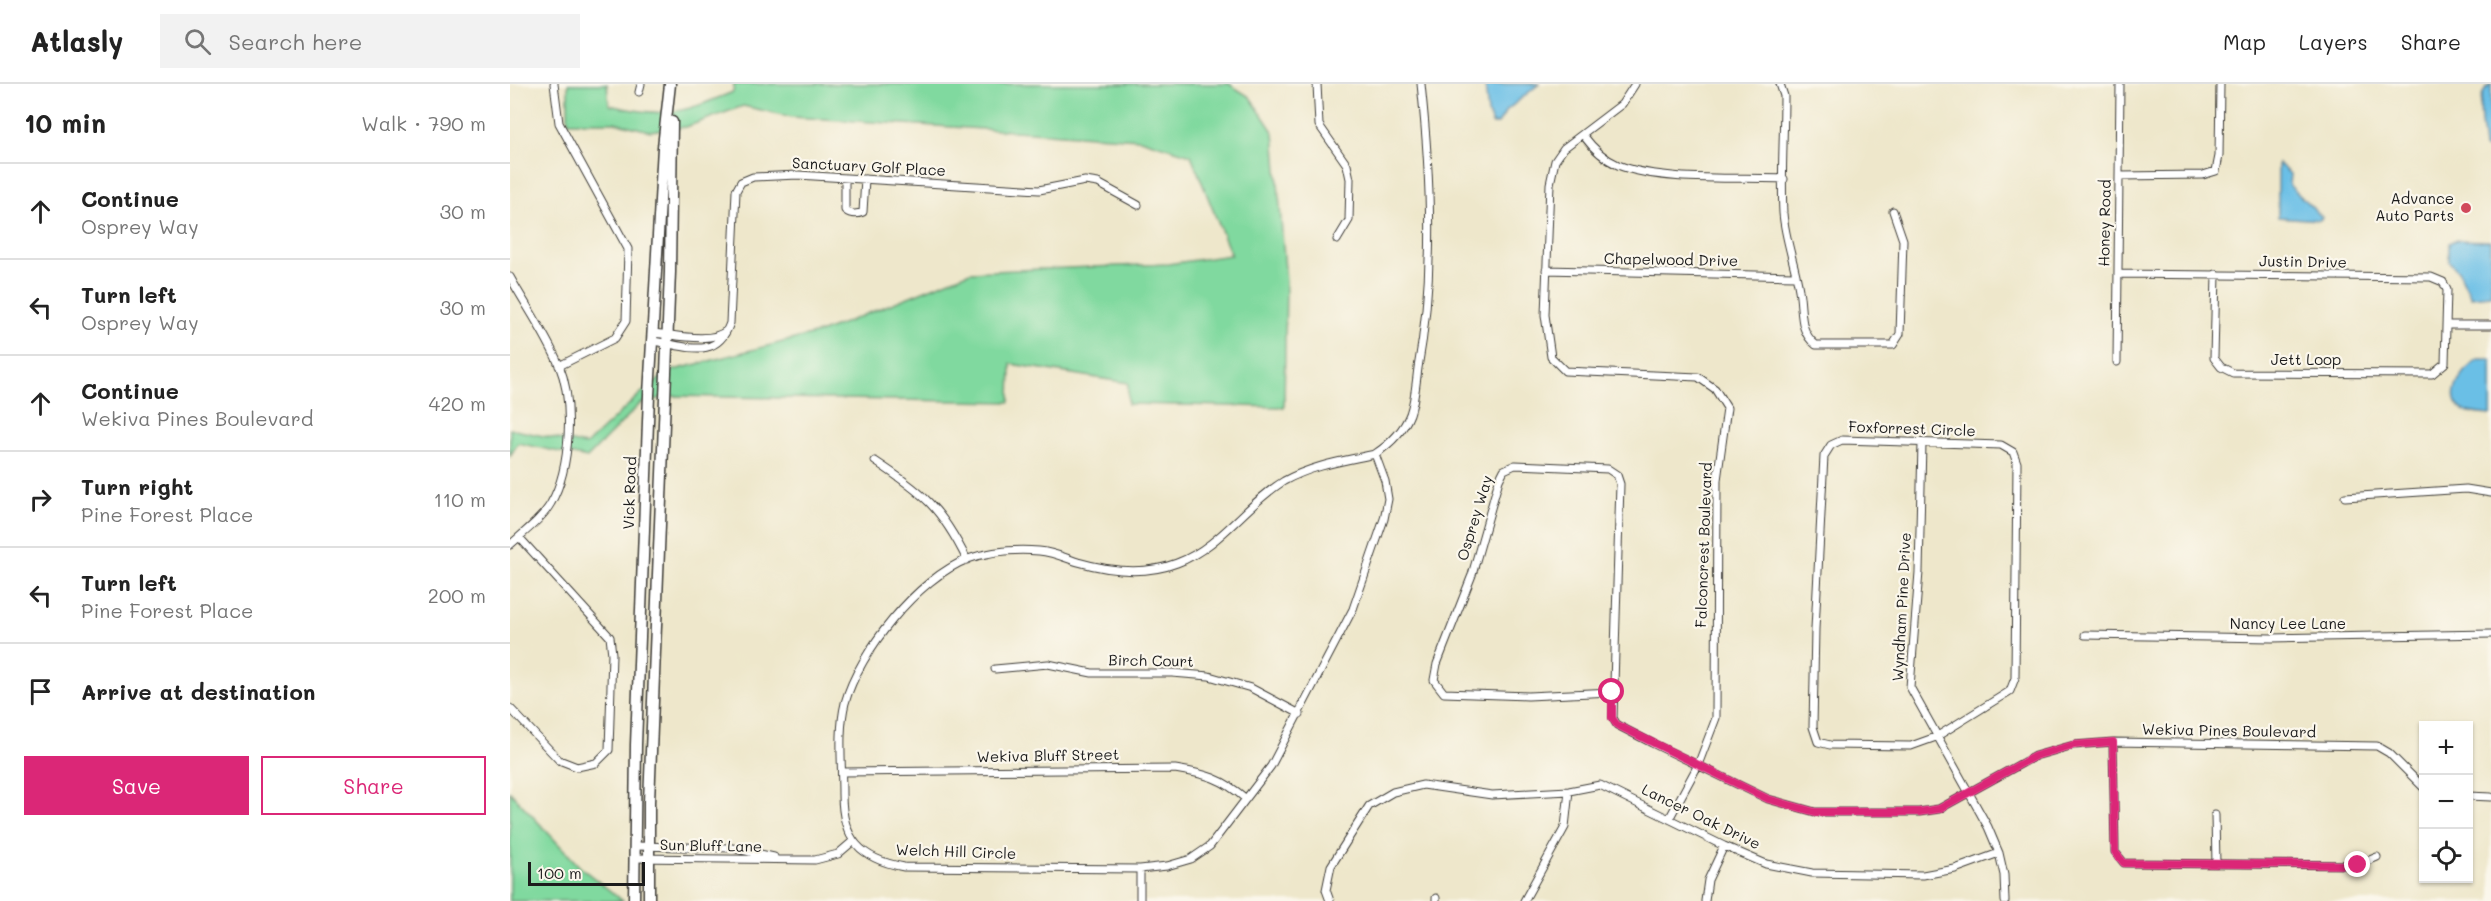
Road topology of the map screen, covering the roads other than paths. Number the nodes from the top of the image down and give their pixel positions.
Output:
1 (554, 84) edge
2 (641, 84) edge
3 (1317, 84) edge
4 (1421, 84) edge
5 (1635, 84) edge
6 (1780, 84) edge
7 (2120, 84) edge
8 (2220, 84) edge
9 (670, 86) edge
10 (639, 92) dead end
11 (1583, 135) junction
12 (2120, 176) junction
13 (845, 178) junction
14 (865, 179) junction
15 (1784, 179) junction
16 (1138, 205) dead end
17 (1893, 211) dead end
18 (1337, 240) dead end
19 (1546, 270) junction
20 (2118, 274) junction
21 (2216, 274) junction
22 (1795, 276) junction
23 (510, 277) edge
24 (2446, 324) junction
25 (2491, 325) edge
26 (727, 330) junction
27 (706, 336) junction
28 (652, 337) junction
29 (667, 338) junction
30 (706, 347) junction
31 (2117, 362) dead end
32 (559, 366) junction
33 (1922, 443) junction
34 (1375, 454) junction
35 (875, 461) dead end
36 (2491, 493) edge
37 (2345, 497) dead end
38 (519, 537) junction
39 (510, 545) edge
40 (967, 560) junction
41 (2491, 634) edge
42 (2085, 635) dead end
43 (995, 669) dead end
44 (1612, 692) junction
45 (510, 708) edge
46 (1300, 714) junction
47 (1936, 737) junction
48 (2113, 742) junction
49 (1652, 743) joint
50 (1698, 765) junction
51 (842, 772) junction
52 (2419, 783) edge
53 (1569, 791) junction
54 (1969, 794) junction
55 (2473, 796) edge
56 (2491, 797) edge
57 (1246, 799) junction
58 (2215, 815) dead end
59 (1669, 819) junction
60 (852, 842) junction
61 (635, 846) junction
62 (648, 846) junction
63 (1724, 846) junction
64 (1999, 853) junction
65 (2377, 856) dead end
66 (634, 858) junction
67 (648, 858) junction
68 (788, 859) junction
69 (2216, 864) junction
70 (1140, 869) junction
71 (634, 901) edge
72 (649, 901) edge
73 (1140, 901) edge
74 (1330, 901) edge
75 (1524, 901) edge
76 (1706, 901) edge
77 (2005, 901) edge

1 - 32 street
2 - 10 street
3 - 18 street
4 - 34 street
5 - 11 street, Falconcrest Boulevard
6 - 15 street
7 - 12 street, Honey Road
8 - 12 street
9 - 28 street, Vick Road
9 - 29 street, Vick Road
11 - 15 street
11 - 19 street, Falconcrest Boulevard
12 - 20 street, Honey Road
13 - 14 street, Sanctuary Golf Place
13 - 14 street
13 - 26 street, Sanctuary Golf Place
14 - 16 street, Sanctuary Golf Place
15 - 22 street
17 - 22 street
19 - 22 street, Chapelwood Drive
19 - 50 street, Falconcrest Boulevard
20 - 21 street, Justin Drive
20 - 31 street, Honey Road
21 - 24 street, Justin Drive
21 - 24 street, Jett Loop
23 - 32 street
24 - 25 street
26 - 27 street
26 - 30 street
27 - 29 street
27 - 30 street
28 - 29 street
28 - 61 street, Vick Road
29 - 30 street
29 - 62 street, Vick Road
32 - 38 street
33 - 47 street, Wyndham Pine Drive
33 - 47 street, Foxforrest Circle
33 - 47 street, Foxforrest Circle
34 - 40 street
34 - 46 street, Welch Hill Circle
35 - 40 street
36 - 37 street
38 - 39 street
38 - 45 street
40 - 51 street
41 - 42 street, Nancy Lee Lane
43 - 46 street, Birch Court
44 - 44 street, Osprey Way
44 - 49 street, Osprey Way
46 - 57 street, Welch Hill Circle
47 - 54 street, Wyndham Pine Drive
48 - 52 street, Wekiva Pines Boulevard
48 - 54 street, Wekiva Pines Boulevard
48 - 69 street
49 - 50 street, Wekiva Pines Boulevard
50 - 54 street, Wekiva Pines Boulevard
50 - 59 street, Falconcrest Boulevard
51 - 57 street, Wekiva Bluff Street
51 - 60 street
53 - 59 street, Lancer Oak Drive
53 - 74 street, Lancer Oak Drive
53 - 75 street
54 - 64 street, Wyndham Pine Drive
55 - 56 street
57 - 70 street, Welch Hill Circle
58 - 69 street
59 - 63 street, Lancer Oak Drive
60 - 68 street, Sun Bluff Lane
60 - 70 street, Welch Hill Circle
61 - 62 street, Sun Bluff Lane
61 - 66 street, Vick Road
62 - 67 street, Vick Road
62 - 68 street, Sun Bluff Lane
63 - 64 street, Lancer Oak Drive
63 - 76 street
64 - 77 street, Wyndham Pine Drive
65 - 69 street
66 - 67 street, Sun Bluff Lane
66 - 71 street, Vick Road
67 - 68 street, Sun Bluff Lane
67 - 72 street, Vick Road
70 - 73 street

